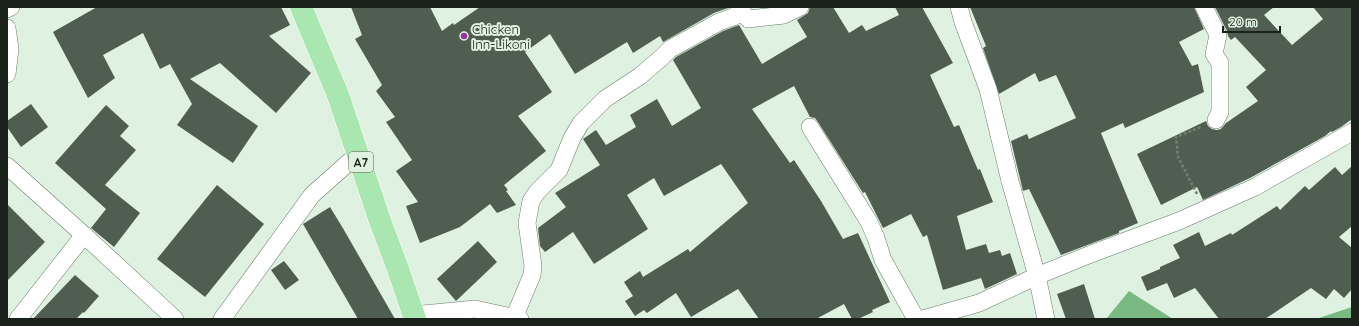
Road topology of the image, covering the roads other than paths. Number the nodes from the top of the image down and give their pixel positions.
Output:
1 (11, 7) edge
2 (301, 7) edge
3 (800, 7) edge
4 (959, 7) edge
5 (1204, 7) edge
6 (7, 9) edge
7 (7, 28) edge
8 (7, 74) edge
9 (1216, 120) road end
10 (810, 127) dead end
11 (1352, 132) edge
12 (358, 154) junction
13 (7, 166) edge
14 (84, 235) junction
15 (1037, 276) junction
16 (414, 317) edge
17 (517, 318) edge
18 (18, 319) edge
19 (175, 319) edge
20 (222, 319) edge
21 (916, 319) edge
22 (923, 319) edge
23 (1046, 319) edge

1 - 6 street
2 - 12 highway, A7
3 - 17 street
4 - 15 street
5 - 9 street
7 - 8 street
10 - 21 street
11 - 15 street
12 - 16 highway, A7
12 - 20 street
13 - 14 street
14 - 18 street
14 - 19 street
15 - 22 street
15 - 23 street
16 - 17 street

